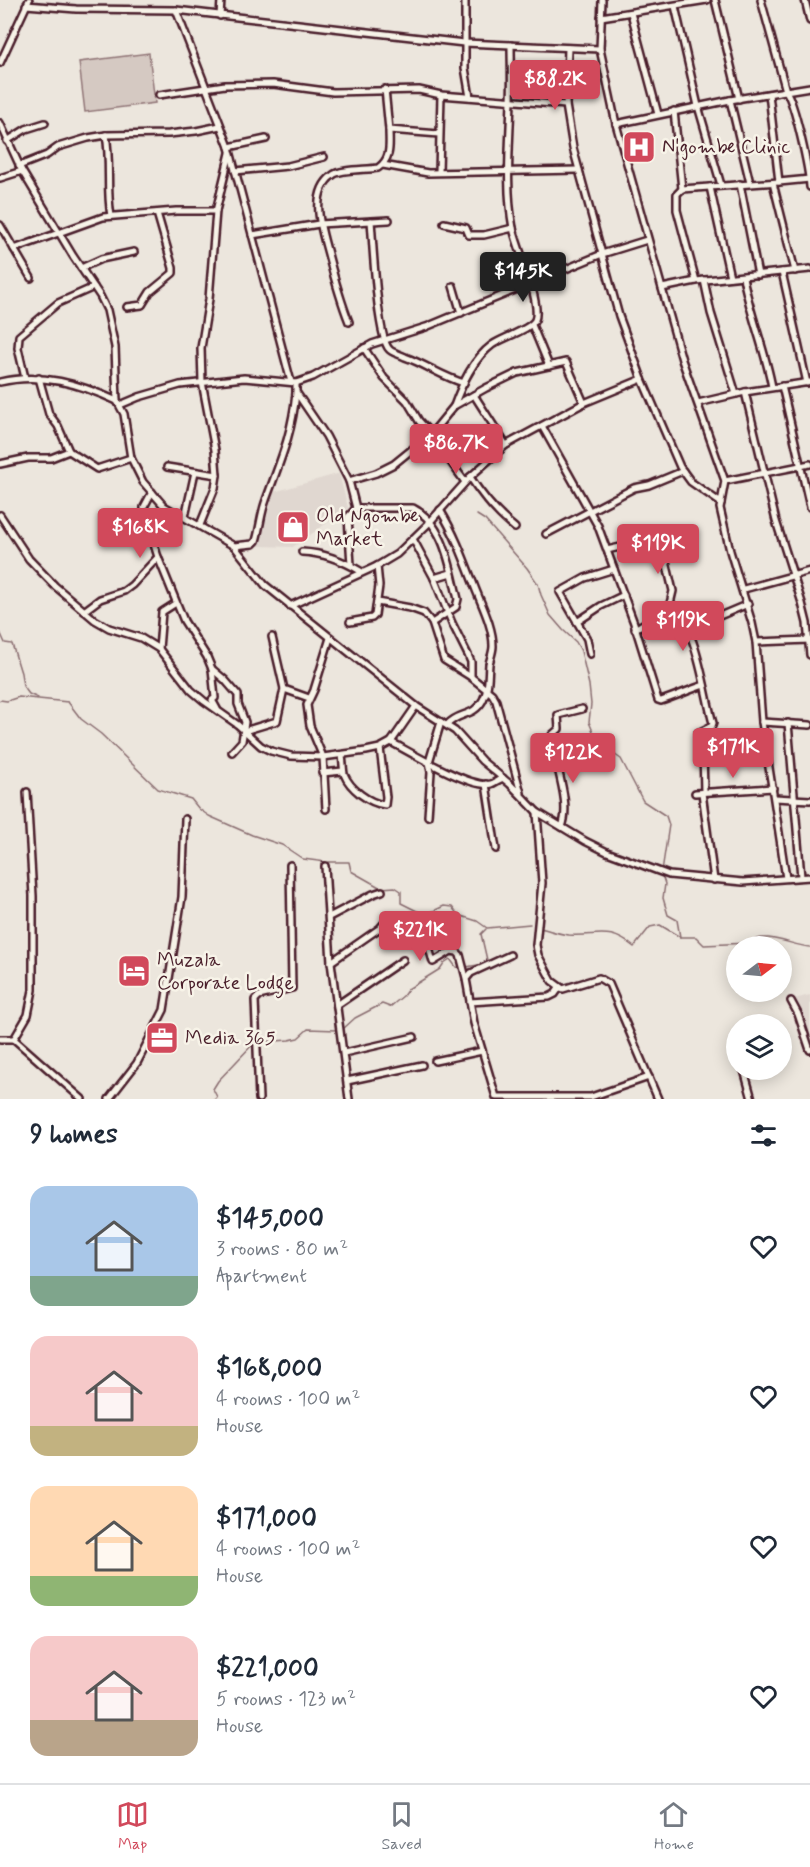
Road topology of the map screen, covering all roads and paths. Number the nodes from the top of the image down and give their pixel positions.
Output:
1 (221, 0) edge
2 (465, 0) edge
3 (602, 0) edge
4 (707, 0) edge
5 (714, 0) edge
6 (761, 0) edge
7 (805, 0) edge
8 (28, 2) edge
9 (675, 6) junction
10 (176, 10) junction
11 (631, 13) junction
12 (220, 16) junction
13 (601, 17) junction
14 (810, 21) edge
15 (464, 43) junction
16 (511, 45) junction
17 (568, 48) junction
18 (600, 49) junction
19 (0, 63) edge
20 (810, 87) edge
21 (205, 88) junction
22 (385, 89) junction
23 (786, 91) junction
24 (769, 94) junction
25 (159, 95) dead end
26 (441, 95) junction
27 (470, 97) junction
28 (740, 99) junction
29 (511, 100) junction
30 (730, 100) junction
31 (566, 105) junction
32 (698, 106) junction
33 (674, 111) junction
34 (658, 114) junction
35 (0, 123) edge
36 (45, 123) dead end
37 (616, 124) junction
38 (220, 126) junction
39 (389, 130) junction
40 (439, 134) junction
41 (106, 135) junction
42 (266, 139) dead end
43 (7, 141) junction
44 (230, 150) junction
45 (324, 157) dead end
46 (383, 165) junction
47 (20, 169) junction
48 (579, 170) junction
49 (235, 171) junction
50 (439, 172) junction
51 (508, 172) junction
52 (0, 178) edge
53 (809, 179) edge
54 (776, 182) junction
55 (750, 183) junction
56 (740, 184) junction
57 (721, 186) junction
58 (711, 187) junction
59 (810, 187) edge
60 (682, 189) junction
61 (216, 212) junction
62 (157, 213) junction
63 (111, 216) junction
64 (389, 220) dead end
65 (371, 221) junction
66 (444, 223) dead end
67 (319, 224) junction
68 (0, 225) edge
69 (513, 228) junction
70 (59, 232) junction
71 (252, 235) junction
72 (648, 240) junction
73 (14, 249) junction
74 (134, 252) dead end
75 (602, 254) junction
76 (81, 268) junction
77 (810, 269) edge
78 (795, 271) junction
79 (782, 272) junction
80 (758, 275) junction
81 (730, 277) junction
82 (742, 277) junction
83 (31, 278) dead end
84 (704, 280) junction
85 (696, 281) junction
86 (530, 284) junction
87 (453, 286) dead end
88 (94, 287) junction
89 (662, 288) junction
90 (127, 307) dead end
91 (461, 313) junction
92 (349, 321) dead end
93 (532, 325) junction
94 (384, 340) junction
95 (364, 348) junction
96 (549, 366) junction
97 (25, 378) junction
98 (39, 378) junction
99 (642, 379) junction
100 (0, 382) edge
101 (202, 382) junction
102 (293, 382) junction
103 (808, 382) edge
104 (464, 383) junction
105 (782, 386) junction
106 (772, 387) junction
107 (296, 392) junction
108 (745, 392) junction
109 (736, 394) junction
110 (474, 395) junction
111 (119, 403) junction
112 (584, 403) junction
113 (698, 403) junction
114 (454, 406) junction
115 (542, 426) junction
116 (431, 434) junction
117 (506, 446) junction
118 (69, 451) junction
119 (131, 458) junction
120 (0, 464) edge
121 (810, 464) edge
122 (799, 466) junction
123 (167, 467) dead end
124 (683, 471) junction
125 (195, 472) junction
126 (764, 474) junction
127 (217, 476) junction
128 (470, 477) junction
129 (349, 481) junction
130 (725, 481) junction
131 (465, 482) junction
132 (152, 492) junction
133 (721, 503) junction
134 (810, 507) edge
135 (356, 508) junction
136 (589, 509) junction
137 (440, 510) junction
138 (0, 515) edge
139 (185, 517) junction
140 (429, 523) junction
141 (200, 525) junction
142 (515, 528) dead end
143 (546, 534) dead end
144 (413, 539) junction
145 (234, 546) junction
146 (607, 550) junction
147 (302, 552) dead end
148 (158, 557) junction
149 (351, 565) junction
150 (376, 566) junction
151 (614, 569) junction
152 (810, 571) edge
153 (362, 572) junction
154 (451, 573) junction
155 (794, 576) junction
156 (434, 578) junction
157 (744, 590) junction
158 (624, 595) junction
159 (377, 602) junction
160 (176, 603) junction
161 (748, 604) junction
162 (290, 606) junction
163 (669, 608) junction
164 (84, 611) junction
165 (447, 611) junction
166 (350, 622) dead end
167 (578, 622) junction
168 (432, 623) junction
169 (635, 628) junction
170 (689, 633) junction
171 (272, 637) dead end
172 (330, 638) junction
173 (809, 640) edge
174 (756, 642) junction
175 (159, 649) junction
176 (590, 654) dead end
177 (810, 655) edge
178 (212, 669) junction
179 (471, 678) junction
180 (704, 685) junction
181 (284, 689) junction
182 (486, 691) junction
183 (309, 698) junction
184 (416, 706) junction
185 (582, 709) dead end
186 (219, 713) junction
187 (762, 722) junction
188 (444, 723) junction
189 (788, 723) junction
190 (810, 725) edge
191 (244, 731) junction
192 (391, 742) junction
193 (380, 747) junction
194 (232, 752) dead end
195 (342, 755) junction
196 (323, 757) junction
197 (429, 762) junction
198 (343, 771) junction
199 (322, 773) junction
200 (504, 778) junction
201 (486, 783) junction
202 (773, 788) junction
203 (27, 792) dead end
204 (703, 793) junction
205 (521, 794) junction
206 (694, 794) dead end
207 (775, 798) junction
208 (796, 799) junction
209 (810, 800) edge
210 (326, 809) dead end
211 (537, 812) junction
212 (428, 816) dead end
213 (185, 819) dead end
214 (562, 827) junction
215 (496, 849) dead end
216 (290, 865) dead end
217 (325, 866) dead end
218 (801, 877) junction
219 (810, 877) edge
220 (786, 878) junction
221 (714, 880) junction
222 (382, 891) dead end
223 (328, 917) junction
224 (510, 955) dead end
225 (403, 960) dead end
226 (332, 962) junction
227 (466, 979) junction
228 (560, 987) junction
229 (470, 1002) junction
230 (792, 1002) edge
231 (337, 1005) junction
232 (414, 1038) dead end
233 (0, 1039) edge
234 (14, 1039) junction
235 (810, 1050) edge
236 (482, 1052) junction
237 (344, 1053) junction
238 (435, 1061) dead end
239 (422, 1065) dead end
240 (649, 1077) junction
241 (747, 1080) edge
242 (347, 1081) junction
243 (82, 1099) edge
244 (110, 1099) edge
245 (259, 1099) edge
246 (349, 1099) edge
247 (658, 1099) edge
248 (752, 1099) edge

1 - 12 street
2 - 15 street
3 - 13 street
4 - 9 street
5 - 28 street
6 - 23 street
7 - 14 street
8 - 10 street
8 - 19 street
9 - 11 street
9 - 32 street
10 - 12 street
10 - 21 street
11 - 13 street
11 - 34 street
12 - 15 street
13 - 18 street
15 - 16 street
15 - 27 street
16 - 17 street
16 - 29 street
17 - 18 street
17 - 31 street
18 - 37 street
20 - 23 street
21 - 22 street
21 - 25 street
21 - 38 street
22 - 26 street
22 - 39 street
23 - 24 street
23 - 53 street
24 - 28 street
24 - 54 street
26 - 27 street
26 - 40 street
27 - 29 street
28 - 30 street
29 - 31 street
29 - 51 street
30 - 32 street
30 - 55 street
31 - 48 street
32 - 33 street
32 - 57 street
33 - 34 street
33 - 60 street
34 - 37 street
35 - 43 street
36 - 43 street
37 - 72 street
38 - 41 street
38 - 44 street
39 - 40 street
39 - 46 street
40 - 50 street
41 - 47 street
41 - 63 street
42 - 44 street
43 - 47 street
44 - 49 street
44 - 61 street
45 - 49 street
46 - 50 street
46 - 67 street
47 - 52 street
47 - 70 street
48 - 51 street
48 - 75 street
49 - 71 street
50 - 51 street
51 - 69 street
53 - 54 street
53 - 59 street
54 - 55 street
54 - 78 street
55 - 56 street
56 - 57 street
56 - 80 street
57 - 58 street
58 - 60 street
58 - 81 street
60 - 85 street
61 - 62 street
61 - 101 street
62 - 63 street
62 - 90 street
63 - 70 street
64 - 65 street
65 - 67 street
65 - 94 street
66 - 69 street
67 - 71 street
67 - 92 street
68 - 73 street
69 - 86 street
70 - 73 street
70 - 76 street
71 - 102 street
72 - 75 street
72 - 89 street
73 - 83 street
74 - 76 street
75 - 86 street
75 - 99 street
76 - 88 street
77 - 78 street
78 - 79 street
79 - 80 street
79 - 103 street
80 - 82 street
81 - 82 street
81 - 84 street
82 - 106 street
84 - 85 street
84 - 109 street
85 - 89 street
86 - 91 street
86 - 93 street
87 - 91 street
88 - 97 street
88 - 111 street
89 - 113 street
91 - 94 street
93 - 96 street
93 - 104 street
94 - 95 street
94 - 104 street
95 - 102 street
95 - 116 street
96 - 110 street
96 - 112 street
97 - 98 street
97 - 100 street
98 - 111 street
98 - 118 street
99 - 112 street
99 - 124 street
101 - 102 street
101 - 111 street
101 - 127 street
102 - 107 street
103 - 105 street
104 - 114 street
105 - 106 street
105 - 122 street
106 - 108 street
107 - 129 street
107 - 145 street
108 - 109 street
108 - 126 street
109 - 113 street
110 - 114 street
110 - 117 street
111 - 119 street
112 - 115 street
113 - 130 street
114 - 116 street
115 - 117 street
115 - 136 street
116 - 129 street
116 - 131 street
117 - 128 street
118 - 119 street
118 - 120 street
119 - 132 street
121 - 122 street
122 - 126 street
122 - 134 street
123 - 125 street
124 - 133 street
124 - 136 street
125 - 127 street
125 - 139 street
126 - 130 street
126 - 155 street
127 - 141 street
128 - 131 street
128 - 142 street
129 - 135 street
130 - 133 street
131 - 137 street
132 - 139 street
132 - 148 street
133 - 157 street
135 - 140 street
135 - 149 street
136 - 143 street
136 - 146 street
137 - 140 street
137 - 182 street
138 - 164 street
139 - 141 street
140 - 144 street
140 - 154 street
141 - 145 street
144 - 150 street
144 - 156 street
145 - 162 street
146 - 151 street
146 - 163 street
147 - 149 street
148 - 160 street
148 - 164 street
149 - 153 street
150 - 153 street
150 - 159 street
151 - 158 street
151 - 167 street
152 - 155 street
153 - 162 street
154 - 156 street
154 - 165 street
155 - 157 street
155 - 173 street
156 - 165 street
157 - 161 street
158 - 167 street
158 - 169 street
159 - 166 street
159 - 168 street
160 - 175 street
160 - 178 street
161 - 170 street
161 - 174 street
162 - 172 street
163 - 169 street
163 - 170 street
164 - 175 street
165 - 168 street
165 - 179 street
167 - 176 street
168 - 179 street
169 - 180 street
170 - 180 street
171 - 181 street
172 - 183 street
172 - 184 street
173 - 174 street
173 - 177 street
174 - 187 street
175 - 186 street
178 - 186 street
178 - 191 street
179 - 182 street
180 - 204 street
181 - 183 street
181 - 191 street
182 - 188 street
182 - 205 street
183 - 196 street
184 - 188 street
184 - 192 street
185 - 214 street
186 - 191 street
187 - 189 street
187 - 202 street
188 - 197 street
188 - 200 street
189 - 190 street
189 - 208 street
191 - 194 street
191 - 196 street
192 - 193 street
192 - 197 street
193 - 195 street
193 - 198 street
195 - 196 street
195 - 198 street
196 - 199 street
197 - 201 street
197 - 212 street
198 - 199 street
199 - 210 street
200 - 201 street
200 - 205 street
201 - 215 street
202 - 204 street
202 - 207 street
203 - 234 street
204 - 206 street
204 - 221 street
205 - 211 street
207 - 208 street
207 - 220 street
208 - 209 street
208 - 218 street
211 - 214 street
211 - 228 street
213 - 244 street
214 - 221 street
216 - 245 street
217 - 223 street
218 - 219 street
218 - 220 street
220 - 221 street
222 - 223 street
223 - 226 street
224 - 227 street
225 - 231 street
226 - 227 street
226 - 231 street
227 - 229 street
228 - 229 street
228 - 240 street
229 - 236 street
230 - 235 street
231 - 237 street
232 - 237 street
233 - 234 street
234 - 243 street
236 - 238 street
236 - 240 street
237 - 242 street
239 - 242 street
240 - 247 street
241 - 248 street
242 - 246 street

